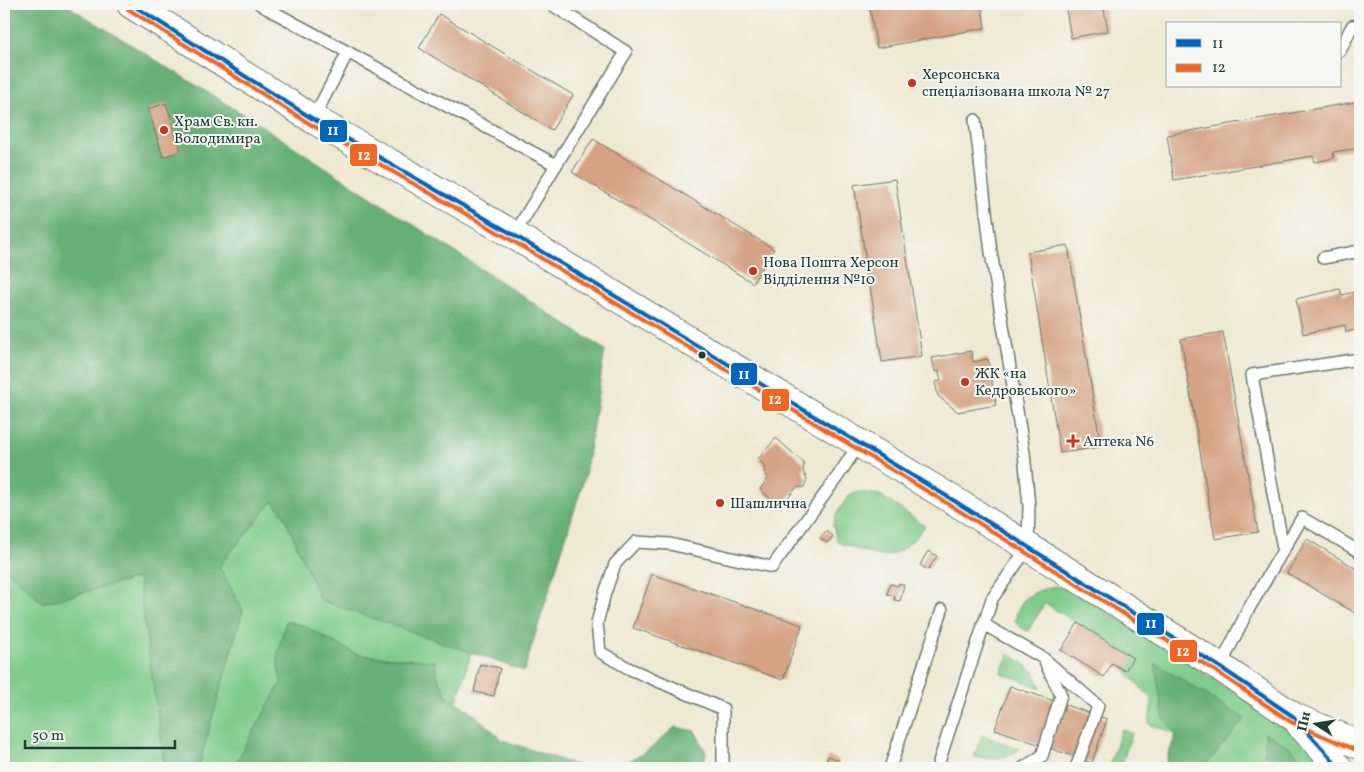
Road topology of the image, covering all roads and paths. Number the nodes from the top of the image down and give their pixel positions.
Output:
1 (131, 4) edge
2 (260, 4) edge
3 (551, 4) edge
4 (1360, 25) edge
5 (1342, 47) edge
6 (348, 52) junction
7 (313, 119) junction
8 (975, 120) dead end
9 (556, 165) junction
10 (514, 235) junction
11 (1360, 251) edge
12 (1323, 258) dead end
13 (1360, 359) edge
14 (859, 444) junction
15 (1028, 547) junction
16 (1284, 549) junction
17 (1360, 552) edge
18 (942, 610) dead end
19 (983, 624) junction
20 (1043, 658) junction
21 (1220, 667) junction
22 (1294, 717) junction
23 (1360, 745) edge
24 (723, 768) edge
25 (894, 768) edge
26 (937, 768) edge
27 (946, 768) edge
28 (1023, 768) edge
29 (1076, 768) edge
30 (1338, 768) edge

1 - 7 street
2 - 6 lane
3 - 9 lane
4 - 5 lane
6 - 7 lane
6 - 9 lane
7 - 10 street
8 - 15 lane
9 - 10 lane
10 - 14 street
11 - 12 lane
13 - 16 lane
14 - 15 street
14 - 24 lane
15 - 19 lane
15 - 21 street
16 - 17 lane
16 - 21 lane
18 - 25 lane
19 - 20 lane
19 - 26 lane
20 - 28 lane
20 - 29 lane
21 - 22 street
22 - 23 street
22 - 30 street
26 - 27 lane

